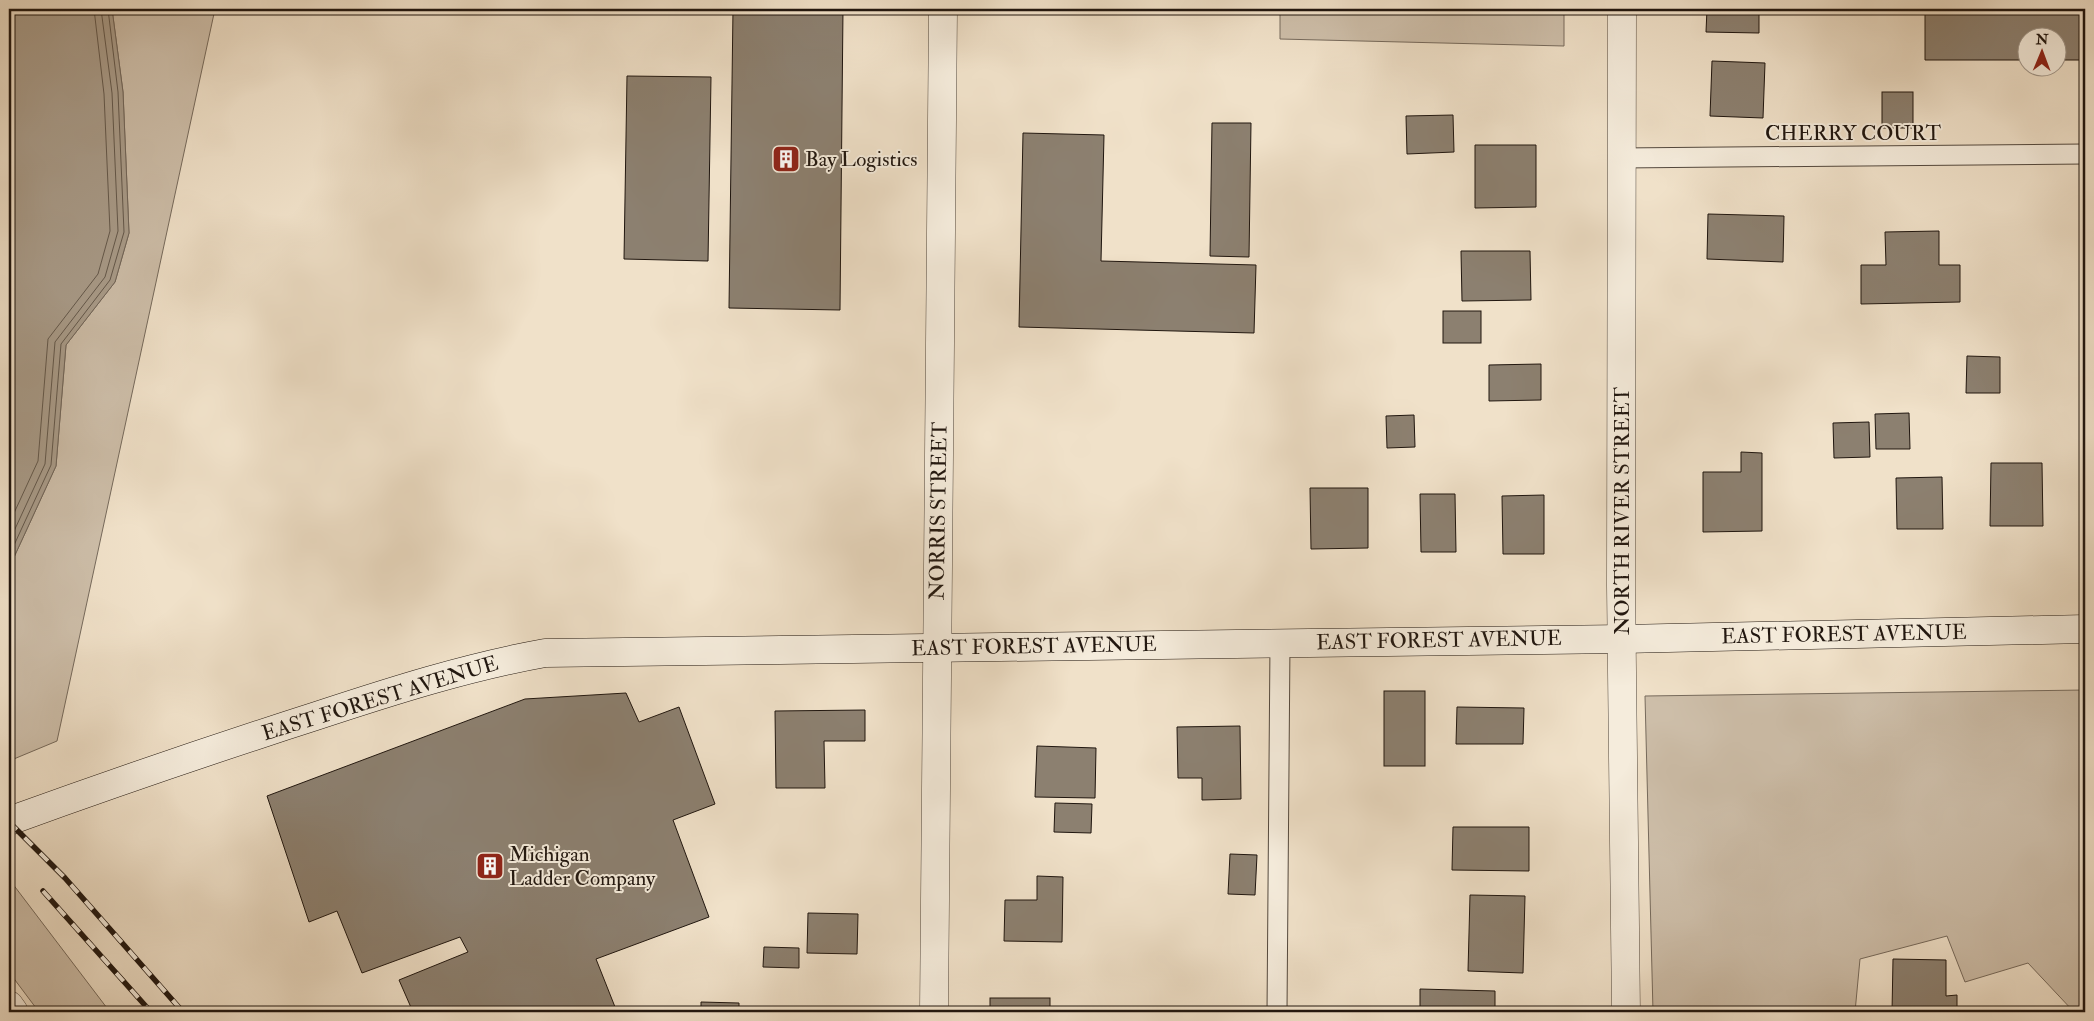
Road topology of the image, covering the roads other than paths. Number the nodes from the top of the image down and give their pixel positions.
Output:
1 (942, 9) edge
2 (1622, 9) edge
3 (2085, 154) edge
4 (1620, 158) junction
5 (2085, 629) edge
6 (1623, 639) junction
7 (1280, 643) junction
8 (938, 647) junction
9 (9, 821) edge
10 (9, 1005) edge
11 (14, 1012) edge
12 (934, 1012) edge
13 (1277, 1012) edge
14 (1626, 1012) edge

1 - 8 main road, NORRIS STREET
2 - 4 main road, NORTH RIVER STREET
3 - 4 lane, CHERRY COURT
4 - 6 main road, NORTH RIVER STREET
5 - 6 main road, EAST FOREST AVENUE
6 - 7 main road, EAST FOREST AVENUE
6 - 14 main road, NORTH RIVER STREET
7 - 8 main road, EAST FOREST AVENUE
7 - 13 lane
8 - 9 main road, EAST FOREST AVENUE
8 - 12 main road, NORRIS STREET
10 - 11 main road

